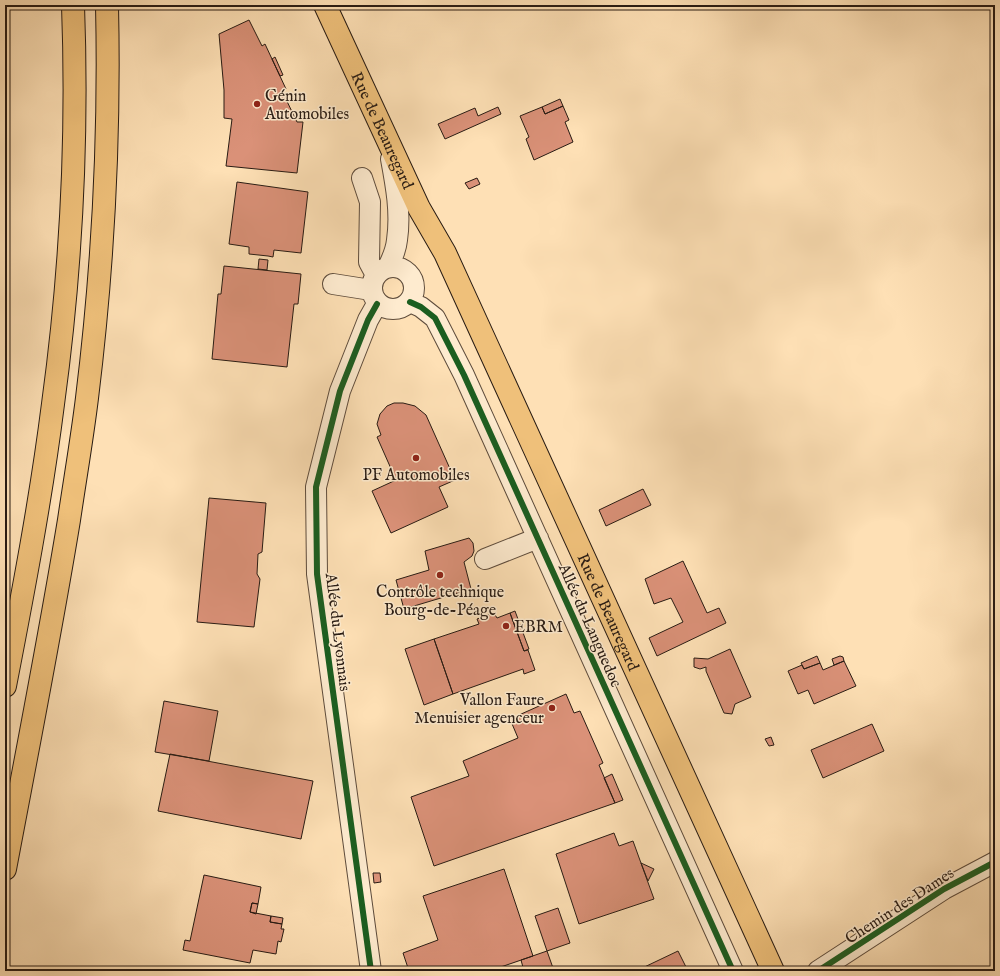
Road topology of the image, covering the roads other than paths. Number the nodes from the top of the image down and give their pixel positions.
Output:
1 (73, 5) edge
2 (107, 5) edge
3 (325, 5) edge
4 (340, 5) edge
5 (386, 136) junction
6 (362, 178) dead end
7 (445, 253) junction
8 (333, 284) dead end
9 (378, 284) junction
10 (410, 302) junction
11 (538, 538) junction
12 (485, 559) dead end
13 (5, 686) edge
14 (995, 862) edge
15 (5, 869) edge
16 (371, 971) edge
17 (733, 971) edge
18 (772, 971) edge
19 (818, 971) edge

1 - 13 main road
2 - 15 main road
3 - 5 main road, Rue de Beauregard
4 - 7 main road, Rue de Beauregard
5 - 7 main road, Rue de Beauregard
5 - 9 street, Allée du Lyonnais
6 - 9 street
7 - 18 main road, Rue de Beauregard
8 - 9 street
9 - 10 street
9 - 10 street
9 - 16 street, Allée du Lyonnais
10 - 11 street, Allée du Languedoc
11 - 12 street
11 - 17 street, Allée du Languedoc
14 - 19 street, Chemin des Dames

